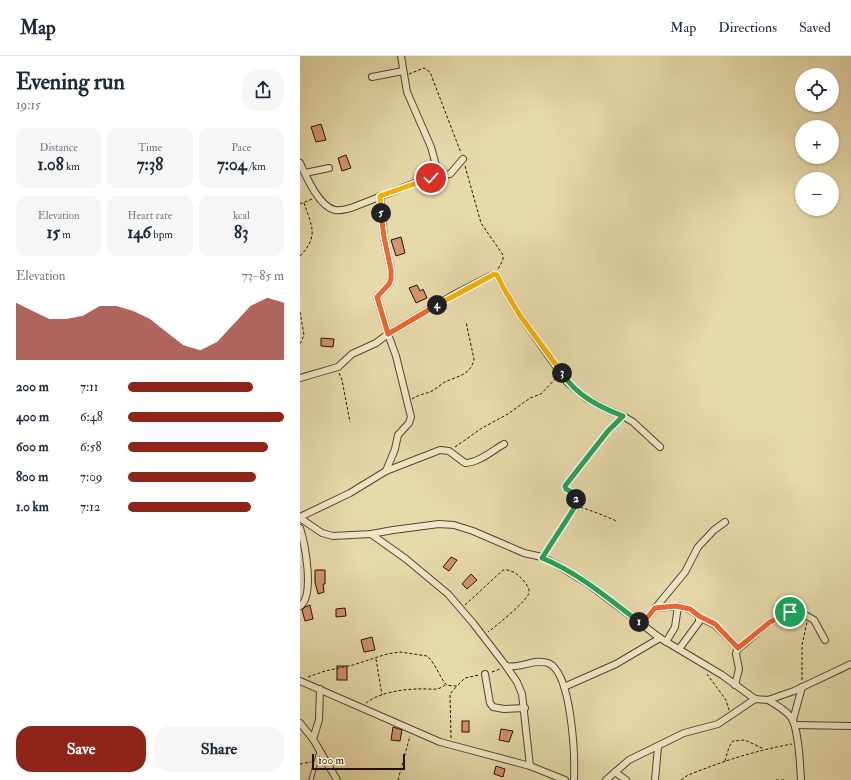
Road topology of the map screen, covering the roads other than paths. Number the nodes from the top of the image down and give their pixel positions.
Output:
1 (401, 56) edge
2 (402, 71) junction
3 (372, 77) dead end
4 (463, 159) dead end
5 (300, 163) edge
6 (329, 168) dead end
7 (305, 173) junction
8 (439, 176) junction
9 (380, 196) junction
10 (388, 334) junction
11 (300, 378) edge
12 (504, 444) dead end
13 (660, 447) dead end
14 (386, 471) junction
15 (300, 518) edge
16 (725, 522) dead end
17 (300, 528) edge
18 (371, 534) junction
19 (300, 606) edge
20 (678, 606) junction
21 (655, 608) junction
22 (699, 616) junction
23 (642, 624) junction
24 (663, 640) junction
25 (825, 640) dead end
26 (738, 648) junction
27 (679, 649) junction
28 (851, 664) edge
29 (506, 666) junction
30 (485, 674) road end
31 (300, 681) edge
32 (736, 685) junction
33 (564, 687) junction
34 (802, 687) junction
35 (320, 689) junction
36 (755, 699) junction
37 (768, 700) junction
38 (525, 708) junction
39 (794, 723) junction
40 (300, 724) edge
41 (851, 726) edge
42 (313, 739) junction
43 (658, 747) junction
44 (319, 749) junction
45 (530, 766) junction
46 (615, 772) junction
47 (311, 780) edge
48 (337, 780) edge
49 (565, 780) edge
50 (574, 780) edge
51 (606, 780) edge
52 (626, 780) edge
53 (655, 780) edge
54 (801, 780) edge

1 - 2 street
2 - 3 street
2 - 8 street
4 - 8 street
5 - 7 street
6 - 7 street
7 - 9 street
8 - 9 street
9 - 10 street
10 - 11 street
10 - 13 street
10 - 14 street
12 - 14 street
14 - 15 street
15 - 18 street
16 - 21 street
17 - 19 street
18 - 23 street
18 - 29 street
20 - 21 street
20 - 22 street
20 - 24 street
21 - 23 street
22 - 26 street
22 - 27 street
23 - 24 street
24 - 27 street
24 - 33 street
25 - 26 street
26 - 32 street
27 - 32 street
28 - 34 street
29 - 33 street
29 - 38 street
30 - 38 street
31 - 35 street
32 - 36 street
33 - 50 street
34 - 37 street
34 - 39 street
35 - 42 street
35 - 45 street
36 - 37 street
36 - 43 street
37 - 39 street
38 - 45 street
39 - 41 street
39 - 54 street
40 - 42 street
42 - 44 street
43 - 46 street
43 - 53 street
44 - 47 lane
44 - 48 street
45 - 49 street
46 - 51 street
46 - 52 street

